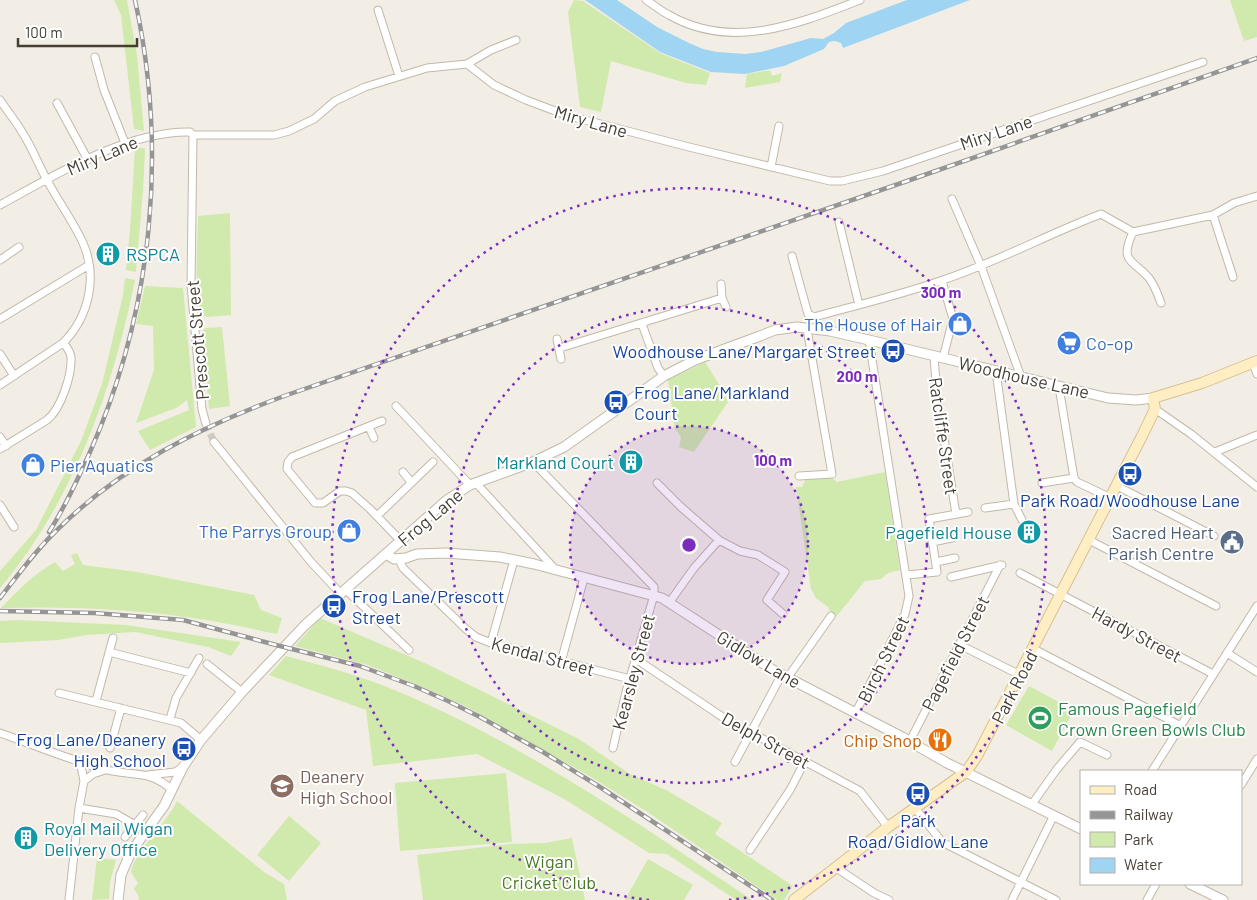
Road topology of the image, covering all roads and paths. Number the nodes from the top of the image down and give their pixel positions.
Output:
1 (646, 0) edge
2 (860, 0) edge
3 (378, 10) dead end
4 (516, 40) dead end
5 (95, 57) dead end
6 (1203, 62) dead end
7 (467, 64) junction
8 (399, 76) junction
9 (0, 100) edge
10 (57, 103) dead end
11 (779, 126) dead end
12 (194, 135) junction
13 (125, 143) junction
14 (88, 160) junction
15 (771, 167) junction
16 (46, 179) junction
17 (1257, 196) edge
18 (952, 200) dead end
19 (0, 205) edge
20 (1213, 215) junction
21 (839, 222) dead end
22 (1133, 232) junction
23 (19, 247) dead end
24 (792, 256) dead end
25 (0, 260) edge
26 (89, 266) junction
27 (981, 266) junction
28 (1233, 277) dead end
29 (942, 280) junction
30 (721, 284) dead end
31 (722, 298) junction
32 (1162, 304) dead end
33 (859, 305) junction
34 (726, 308) dead end
35 (0, 318) edge
36 (642, 324) junction
37 (788, 328) joint
38 (807, 329) junction
39 (557, 339) dead end
40 (869, 340) junction
41 (63, 343) junction
42 (560, 348) junction
43 (0, 354) edge
44 (939, 357) junction
45 (561, 359) dead end
46 (1255, 362) edge
47 (996, 371) junction
48 (1257, 374) edge
49 (14, 376) junction
50 (664, 376) junction
51 (1021, 377) junction
52 (0, 385) edge
53 (1059, 387) junction
54 (1154, 403) junction
55 (396, 406) dead end
56 (382, 421) dead end
57 (206, 424) tunnel mouth
58 (369, 426) junction
59 (1257, 435) edge
60 (0, 437) edge
61 (374, 438) dead end
62 (214, 442) tunnel mouth
63 (3, 448) edge
64 (1215, 452) junction
65 (433, 462) dead end
66 (533, 462) junction
67 (403, 472) dead end
68 (799, 476) dead end
69 (1074, 478) junction
70 (411, 482) junction
71 (657, 483) dead end
72 (1042, 483) dead end
73 (473, 484) junction
74 (1117, 486) junction
75 (1257, 487) edge
76 (1111, 498) junction
77 (1014, 504) junction
78 (0, 505) edge
79 (985, 508) dead end
80 (968, 512) dead end
81 (956, 514) junction
82 (377, 516) junction
83 (1022, 520) dead end
84 (14, 527) dead end
85 (1214, 536) dead end
86 (952, 538) dead end
87 (719, 540) junction
88 (1089, 540) junction
89 (932, 542) junction
90 (399, 543) junction
91 (386, 554) junction
92 (417, 554) junction
93 (956, 558) dead end
94 (399, 559) junction
95 (514, 560) junction
96 (936, 562) junction
97 (556, 570) junction
98 (1020, 573) dead end
99 (907, 575) junction
100 (950, 577) dead end
101 (584, 578) junction
102 (343, 591) junction
103 (1061, 594) junction
104 (654, 595) junction
105 (669, 602) junction
106 (1216, 606) dead end
107 (1257, 606) edge
108 (783, 614) dead end
109 (831, 616) dead end
110 (113, 638) dead end
111 (491, 643) junction
112 (960, 645) junction
113 (1034, 649) junction
114 (409, 650) dead end
115 (109, 652) junction
116 (1227, 653) junction
117 (199, 658) dead end
118 (636, 659) junction
119 (561, 662) junction
120 (207, 664) dead end
121 (1257, 672) edge
122 (191, 673) junction
123 (1213, 674) junction
124 (1020, 675) junction
125 (785, 676) junction
126 (630, 679) junction
127 (242, 692) junction
128 (59, 693) dead end
129 (96, 701) junction
130 (121, 708) junction
131 (856, 712) junction
132 (170, 719) junction
133 (1181, 726) junction
134 (0, 733) edge
135 (750, 733) junction
136 (201, 740) junction
137 (910, 741) junction
138 (110, 748) dead end
139 (613, 748) dead end
140 (1107, 755) dead end
141 (1257, 759) edge
142 (77, 760) junction
143 (805, 761) junction
144 (735, 762) dead end
145 (183, 767) junction
146 (105, 770) junction
147 (1153, 770) edge
148 (966, 772) junction
149 (148, 775) junction
150 (84, 781) junction
151 (1242, 783) edge
152 (172, 790) junction
153 (1032, 804) junction
154 (79, 808) junction
155 (915, 808) junction
156 (143, 815) dead end
157 (1054, 815) junction
158 (135, 825) junction
159 (888, 827) junction
160 (1080, 828) edge
161 (125, 837) dead end
162 (750, 850) dead end
163 (835, 867) junction
164 (1021, 883) junction
165 (1155, 885) edge
166 (1192, 885) edge
167 (69, 900) edge
168 (118, 900) edge
169 (794, 900) edge
170 (889, 900) edge
171 (1012, 900) edge
172 (1056, 900) edge
173 (1147, 900) edge
174 (1222, 900) edge

1 - 2 street
3 - 8 street
4 - 7 street
5 - 13 street
6 - 15 street, Miry Lane
7 - 8 street, Miry Lane
7 - 15 street, Miry Lane
8 - 12 street, Miry Lane
9 - 16 street
10 - 14 street
11 - 15 street
12 - 13 street, Miry Lane
12 - 57 street, Prescott Street
13 - 14 street, Miry Lane
14 - 16 street, Miry Lane
16 - 19 street, Miry Lane
16 - 26 street
17 - 20 street
18 - 27 street
20 - 22 street
20 - 28 street
21 - 33 street
22 - 27 street
22 - 32 street
23 - 25 street
24 - 33 street
26 - 35 street
26 - 41 street
27 - 29 street
27 - 51 street
29 - 33 street
29 - 44 street, Ratcliffe Street
30 - 31 street
31 - 34 street
31 - 36 street
36 - 42 street
36 - 50 street
37 - 38 street, Woodhouse Lane
37 - 50 street, Frog Lane
38 - 40 street, Woodhouse Lane
38 - 68 street
39 - 42 street
40 - 44 street, Woodhouse Lane
40 - 99 street, Birch Street
41 - 49 street
41 - 63 street
42 - 45 street
43 - 49 street
44 - 47 street, Woodhouse Lane
44 - 81 street, Ratcliffe Street
46 - 48 street
46 - 54 main road, Woodhouse Lane
47 - 51 street, Woodhouse Lane
47 - 77 street
49 - 52 street
50 - 66 street, Frog Lane
51 - 53 street, Woodhouse Lane
53 - 54 street, Woodhouse Lane
53 - 69 street
54 - 64 street
54 - 74 main road, Park Road
55 - 73 street
56 - 58 street
58 - 61 street
58 - 82 street
59 - 64 street
60 - 63 street
62 - 102 street
64 - 75 street
65 - 70 street
66 - 73 street, Frog Lane
66 - 104 street
67 - 70 street
69 - 72 street
69 - 76 street
70 - 82 street
71 - 87 street
73 - 90 street, Frog Lane
73 - 97 street
74 - 76 main road, Park Road
74 - 85 street
76 - 88 main road, Park Road
77 - 79 street
77 - 83 street
78 - 84 street
80 - 81 street
81 - 89 street
82 - 90 street
86 - 89 street
87 - 105 street
87 - 108 street
88 - 103 main road, Park Road
88 - 106 street
89 - 96 street
90 - 91 street, Frog Lane
90 - 92 street, Gidlow Lane
91 - 94 street
91 - 102 street, Frog Lane
92 - 94 street, Gidlow Lane
92 - 95 street, Gidlow Lane
93 - 96 street
94 - 111 street, Kendal Street
95 - 97 street, Gidlow Lane
95 - 111 street
96 - 99 street
97 - 101 street, Gidlow Lane
98 - 103 street, Hardy Street
99 - 131 street, Birch Street
100 - 112 street, Pagefield Street
101 - 104 street, Gidlow Lane
101 - 119 street
102 - 114 street
102 - 127 street, Frog Lane
103 - 113 main road, Park Road
103 - 123 street, Hardy Street
104 - 105 street, Gidlow Lane
104 - 118 street, Kearsley Street
105 - 125 street, Gidlow Lane
107 - 116 street
109 - 125 street
110 - 115 street
111 - 119 street, Kendal Street
112 - 124 street
112 - 137 street, Pagefield Street
113 - 124 main road, Park Road
113 - 133 street
115 - 122 street
115 - 129 street
116 - 121 street
116 - 123 street
117 - 122 street
118 - 126 street, Kearsley Street
118 - 135 street, Delph Street
119 - 126 street, Kendal Street
120 - 127 street
122 - 132 street
123 - 133 street
124 - 148 main road, Park Road
125 - 131 street, Gidlow Lane
125 - 135 street
126 - 139 street, Kearsley Street
127 - 136 street, Frog Lane
128 - 129 street
129 - 130 street
130 - 132 street
130 - 138 street
131 - 137 street, Gidlow Lane
132 - 136 street
133 - 147 street
134 - 142 street
135 - 143 street, Delph Street
135 - 144 street
136 - 145 street, Frog Lane
137 - 148 street, Gidlow Lane
140 - 153 street
141 - 151 street
142 - 146 street
142 - 150 street
143 - 159 street, Delph Street
143 - 162 street
145 - 149 street
145 - 152 street, Frog Lane
146 - 149 street
146 - 150 street
148 - 153 street, Gidlow Lane
148 - 155 main road, Park Road
149 - 152 street
150 - 154 street
152 - 168 street, Frog Lane
153 - 157 street, Gidlow Lane
154 - 158 street
154 - 167 street
155 - 159 main road, Park Road
155 - 164 street
156 - 158 street
157 - 160 street, Gidlow Lane
157 - 164 street
158 - 161 street
159 - 163 main road, Park Road
163 - 169 main road, Park Road
163 - 170 street
164 - 171 street
164 - 172 street
165 - 173 street
166 - 174 street

